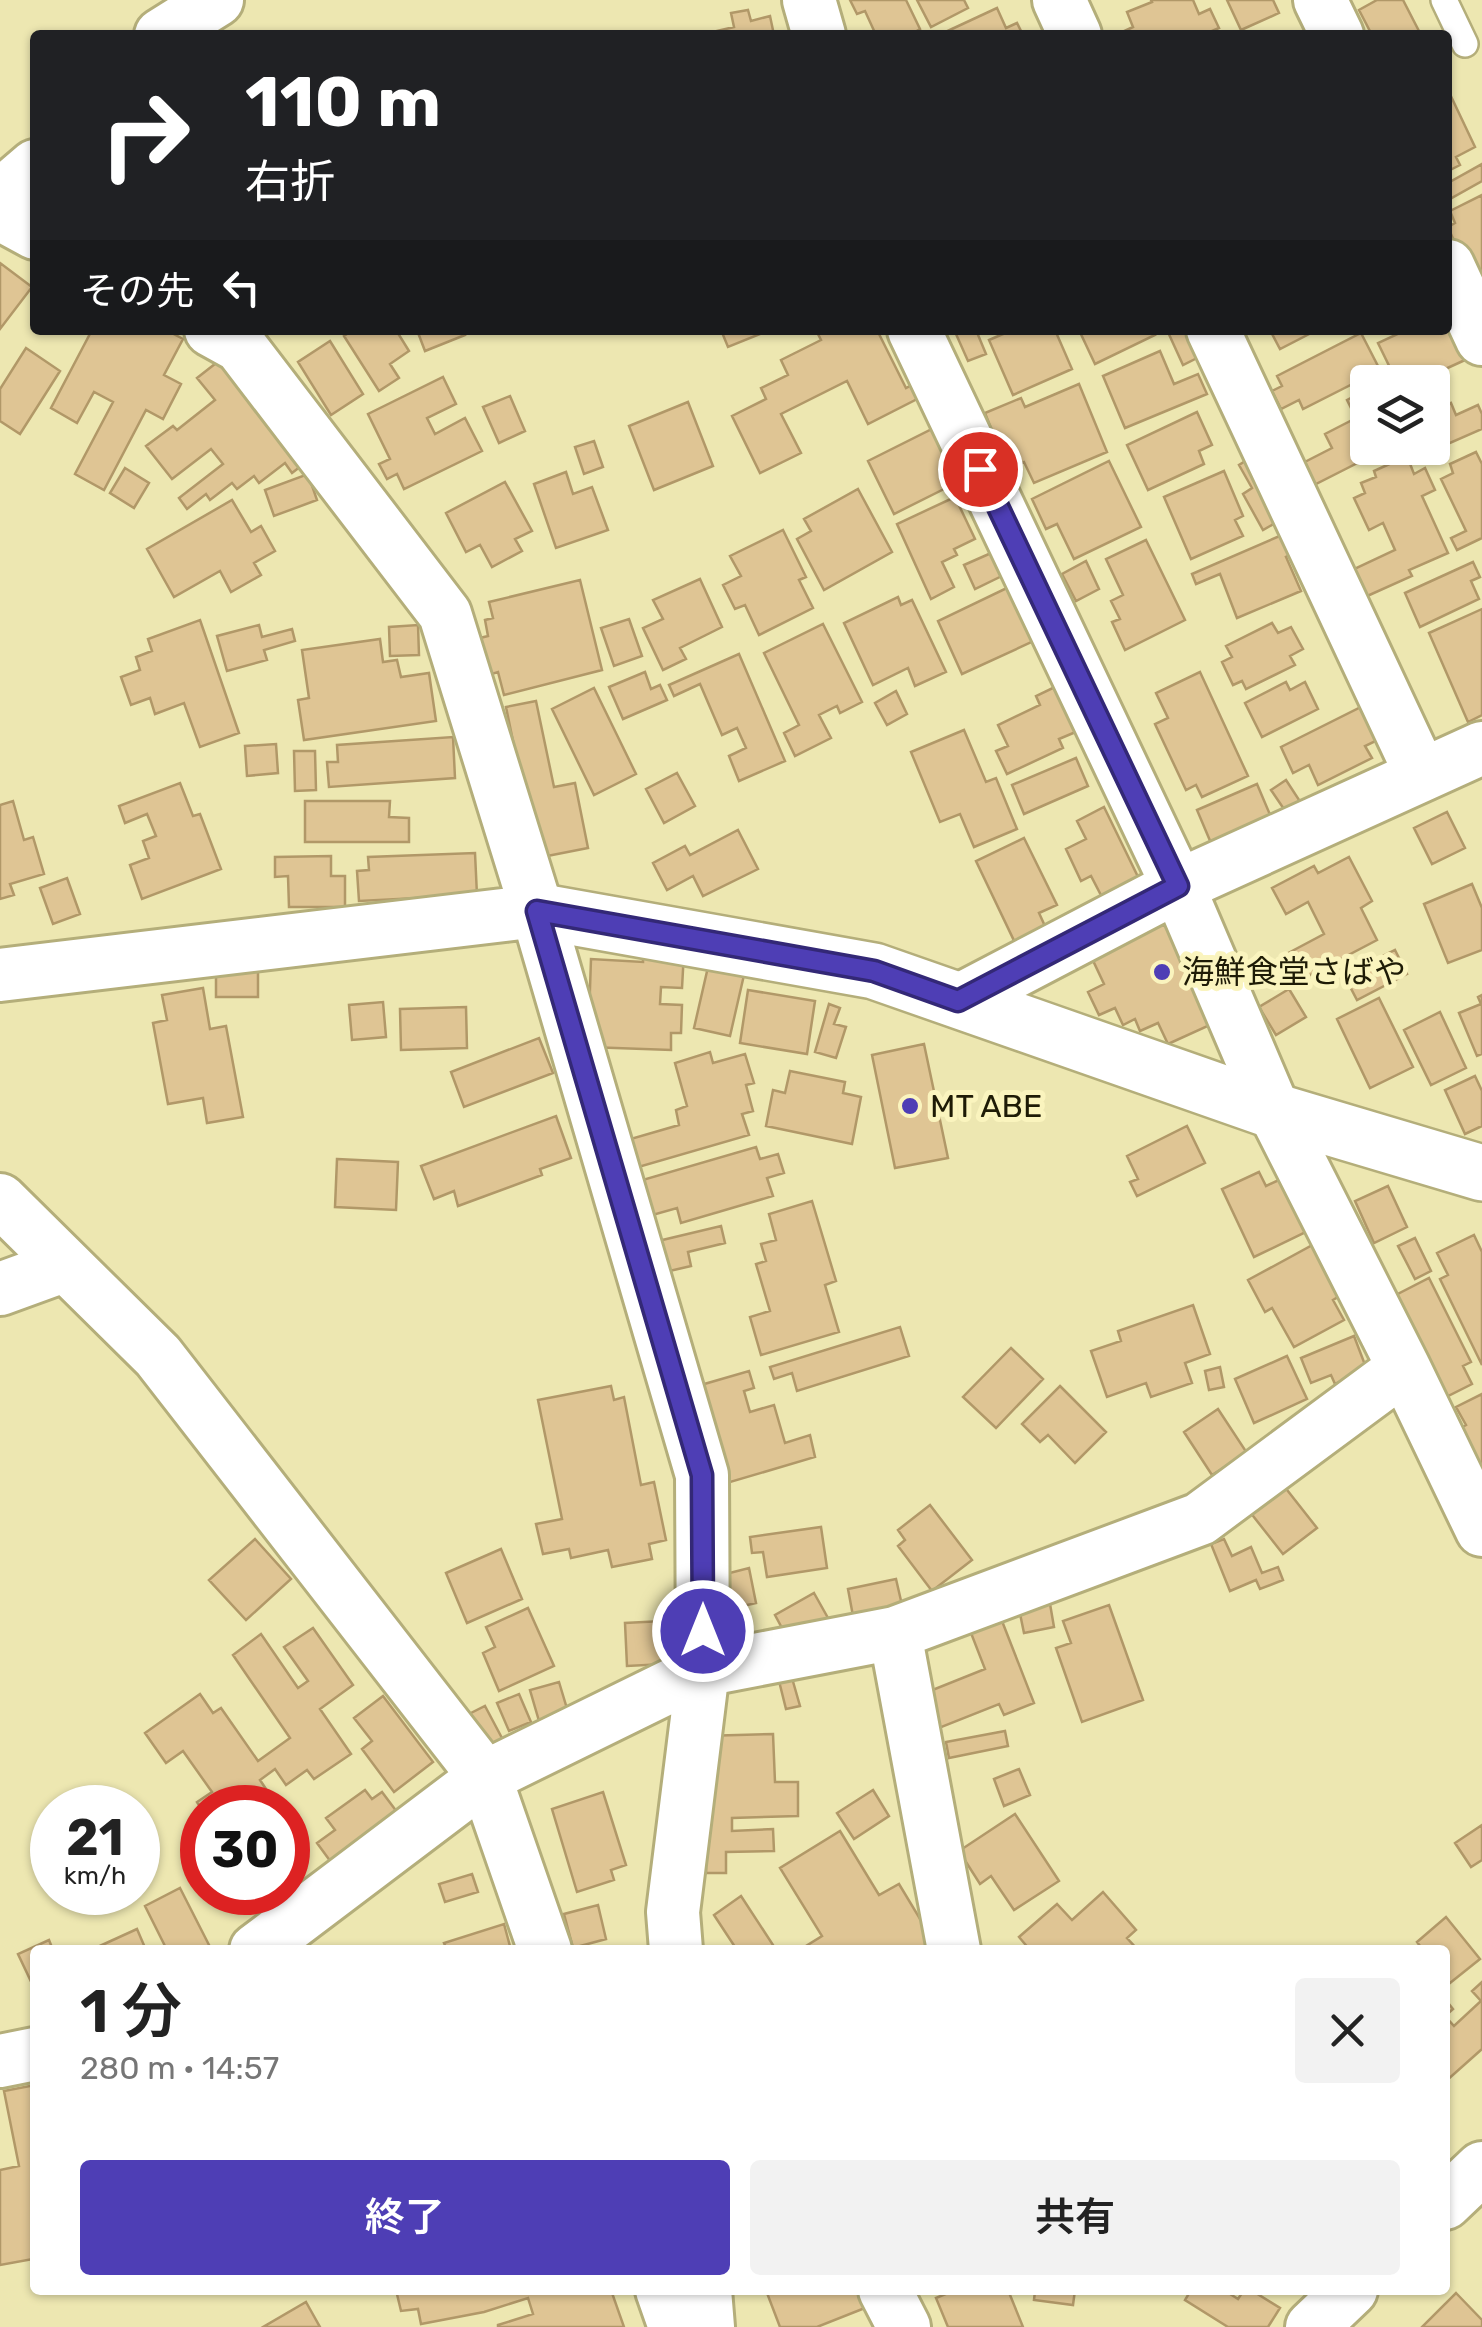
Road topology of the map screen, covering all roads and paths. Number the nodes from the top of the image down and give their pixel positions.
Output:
1 (217, 0) edge
2 (809, 0) edge
3 (1058, 0) edge
4 (1320, 0) edge
5 (1444, 0) edge
6 (168, 30) edge
7 (818, 30) edge
8 (1073, 30) edge
9 (1335, 30) edge
10 (1465, 44) dead end
11 (30, 170) edge
12 (0, 196) edge
13 (0, 214) edge
14 (30, 230) edge
15 (1452, 275) edge
16 (220, 335) edge
17 (916, 335) edge
18 (1215, 335) edge
19 (1482, 339) edge
20 (1482, 748) edge
21 (1421, 774) junction
22 (1178, 886) junction
23 (537, 911) junction
24 (0, 975) edge
25 (958, 1001) junction
26 (1274, 1111) junction
27 (1482, 1172) edge
28 (0, 1200) edge
29 (66, 1266) junction
30 (0, 1289) edge
31 (1404, 1368) junction
32 (1482, 1530) edge
33 (895, 1633) junction
34 (703, 1670) junction
35 (485, 1777) junction
36 (684, 1937) edge
37 (263, 1945) edge
38 (543, 1945) edge
39 (953, 1945) edge
40 (30, 2055) edge
41 (0, 2062) edge
42 (1482, 2168) edge
43 (1450, 2197) edge
44 (664, 2295) edge
45 (705, 2295) edge
46 (675, 2327) edge
47 (708, 2327) edge

1 - 6 street
2 - 7 street
3 - 8 street
4 - 9 street
5 - 10 lane
11 - 12 street
13 - 14 street
15 - 19 street
16 - 23 street
17 - 22 street
18 - 21 street
20 - 21 street
21 - 22 street
22 - 25 street
22 - 26 street
23 - 24 street
23 - 25 street
23 - 34 street
25 - 26 street
26 - 27 street
26 - 31 street
28 - 29 street
29 - 30 street
29 - 35 street
31 - 32 street
31 - 33 street
33 - 34 street
33 - 39 street
34 - 35 street
34 - 36 street
35 - 37 street
35 - 38 street
40 - 41 street
42 - 43 street
44 - 46 street
45 - 47 street

